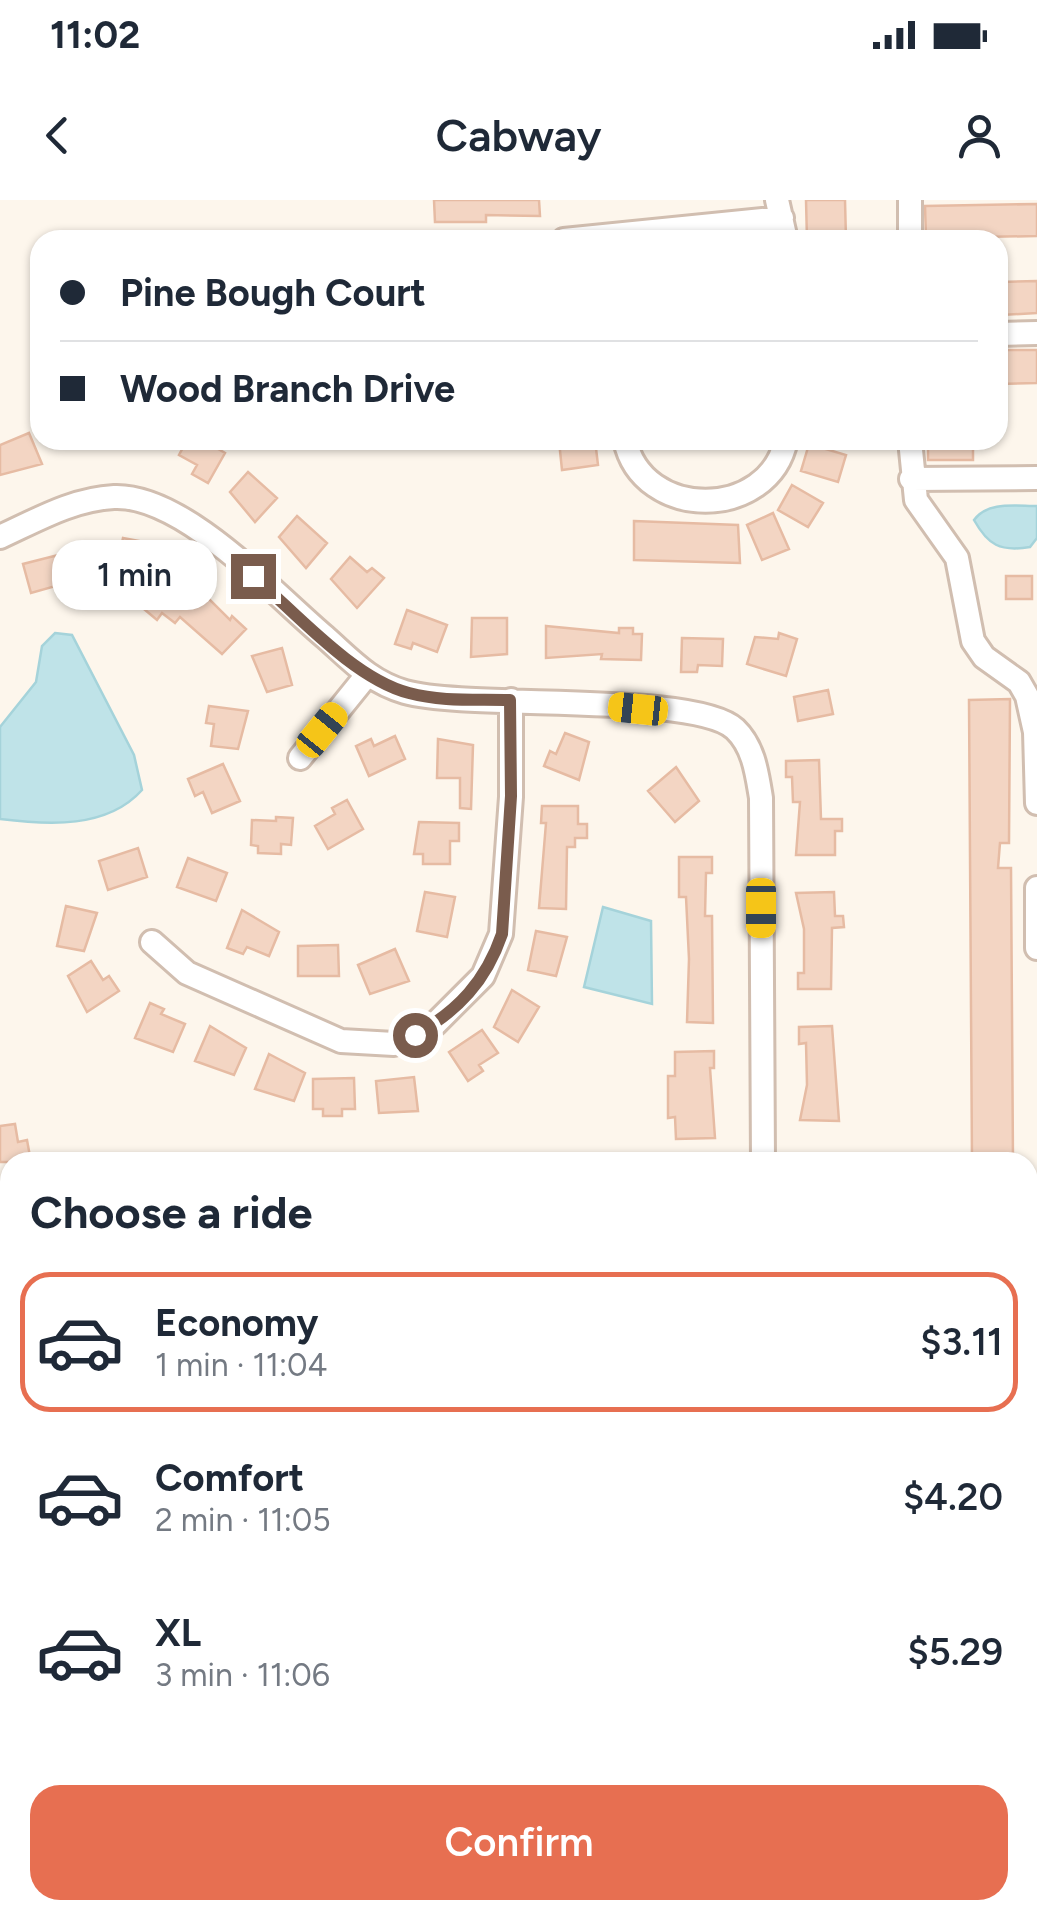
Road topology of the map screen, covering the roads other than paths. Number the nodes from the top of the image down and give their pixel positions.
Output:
1 (910, 200) edge
2 (782, 219) edge
3 (685, 230) edge
4 (910, 230) edge
5 (1037, 333) edge
6 (1008, 334) edge
7 (629, 450) edge
8 (782, 450) edge
9 (910, 450) edge
10 (1037, 478) edge
11 (911, 479) junction
12 (0, 537) edge
13 (367, 675) junction
14 (510, 700) junction
15 (300, 758) dead end
16 (1037, 761) edge
17 (1037, 803) edge
18 (1037, 888) edge
19 (152, 942) dead end
20 (1037, 948) edge
21 (763, 1152) edge

1 - 4 street
2 - 3 street
5 - 6 street
7 - 8 street
9 - 11 street
10 - 11 street
11 - 16 street
12 - 13 street
13 - 14 street
13 - 15 street
14 - 19 street
14 - 21 street
16 - 17 street
18 - 20 street

